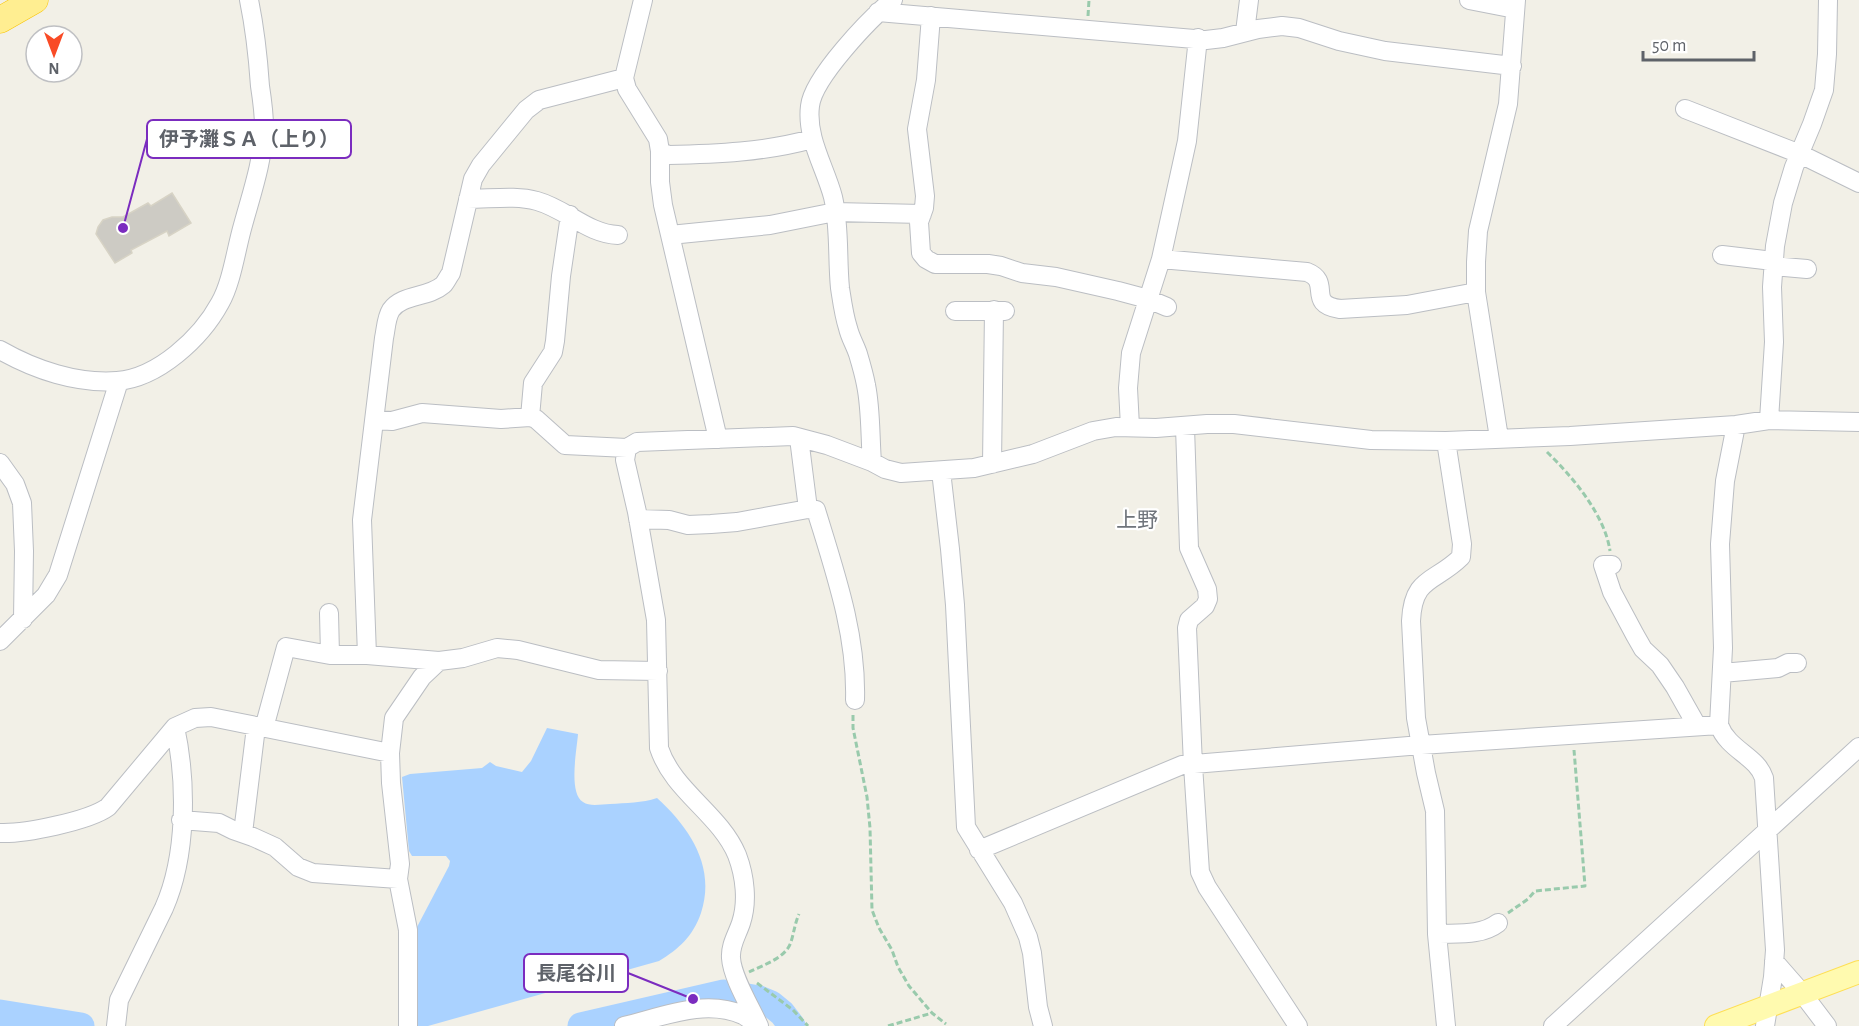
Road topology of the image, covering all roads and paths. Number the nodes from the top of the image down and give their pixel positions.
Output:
1 (35, 0) edge
2 (249, 0) edge
3 (643, 0) edge
4 (893, 0) edge
5 (1249, 0) edge
6 (1469, 0) edge
7 (1827, 0) edge
8 (1516, 4) edge
9 (878, 12) junction
10 (931, 16) junction
11 (0, 20) edge
12 (1245, 32) junction
13 (1198, 38) junction
14 (1512, 66) junction
15 (624, 78) junction
16 (1685, 109) dead end
17 (812, 139) junction
18 (660, 151) junction
19 (1800, 154) junction
20 (1859, 183) edge
21 (468, 199) junction
22 (835, 212) junction
23 (922, 214) junction
24 (570, 215) junction
25 (618, 235) dead end
26 (670, 235) junction
27 (1722, 255) dead end
28 (1161, 259) junction
29 (1773, 263) junction
30 (1807, 269) dead end
31 (1476, 292) junction
32 (1148, 299) junction
33 (1167, 307) dead end
34 (955, 311) dead end
35 (0, 350) edge
36 (119, 381) junction
37 (530, 417) junction
38 (375, 420) junction
39 (1769, 420) junction
40 (1859, 422) edge
41 (1736, 425) junction
42 (1185, 426) junction
43 (1130, 427) junction
44 (1530, 437) junction
45 (800, 438) junction
46 (1499, 438) junction
47 (718, 439) junction
48 (1446, 441) junction
49 (627, 448) junction
50 (872, 462) junction
51 (0, 463) edge
52 (992, 464) junction
53 (941, 471) junction
54 (808, 509) junction
55 (638, 519) junction
56 (1612, 565) joint
57 (329, 613) dead end
58 (23, 619) junction
59 (0, 641) edge
60 (330, 655) junction
61 (367, 656) junction
62 (439, 661) junction
63 (1797, 663) dead end
64 (658, 671) junction
65 (1722, 673) junction
66 (855, 700) joint
67 (1719, 725) junction
68 (1697, 726) junction
69 (175, 727) junction
70 (260, 727) junction
71 (1573, 735) junction
72 (1421, 745) junction
73 (1859, 747) edge
74 (390, 753) junction
75 (1193, 765) junction
76 (181, 820) junction
77 (1767, 830) junction
78 (0, 833) edge
79 (243, 834) junction
80 (979, 850) junction
81 (398, 879) junction
82 (799, 914) dead end
83 (1498, 923) joint
84 (1437, 934) junction
85 (1774, 961) junction
86 (1859, 972) edge
87 (1802, 993) junction
88 (932, 1013) junction
89 (1767, 1016) edge
90 (756, 1020) edge
91 (1560, 1023) edge
92 (946, 1024) dead end
93 (116, 1026) edge
94 (408, 1026) edge
95 (624, 1026) edge
96 (808, 1026) edge
97 (888, 1026) edge
98 (1043, 1026) edge
99 (1298, 1026) edge
100 (1446, 1026) edge
101 (1716, 1026) edge
102 (1827, 1026) edge

1 - 11 highway
2 - 36 street
3 - 15 street
4 - 9 street
5 - 12 street
6 - 8 street
7 - 19 street
8 - 14 street
9 - 10 street
9 - 17 street
10 - 13 street
10 - 23 street
12 - 13 street
12 - 14 street
13 - 28 street
14 - 31 street
15 - 18 street
15 - 21 street
16 - 19 street
17 - 18 street
17 - 22 street
18 - 26 street
19 - 20 street
19 - 29 street
21 - 24 street
21 - 38 street
22 - 23 street
22 - 26 street
22 - 50 street
23 - 32 street
24 - 25 street
24 - 37 street
26 - 47 street
27 - 29 street
28 - 31 street
28 - 32 street
29 - 30 street
29 - 39 street
31 - 46 street
32 - 33 street
32 - 43 street
34 - 52 street
35 - 36 street
36 - 58 street
37 - 38 street
37 - 49 street
38 - 61 street
39 - 40 street
39 - 41 street
41 - 44 street
41 - 65 street
42 - 43 street
42 - 48 street
42 - 75 street
43 - 52 street
44 - 46 street
44 - 56 path
45 - 47 street
45 - 50 street
45 - 54 street
46 - 48 street
47 - 49 street
48 - 72 street
49 - 55 street
50 - 53 street
51 - 58 street
52 - 53 street
53 - 80 street
54 - 55 street
54 - 66 street
55 - 64 street
56 - 68 street
57 - 60 street
58 - 59 street
60 - 61 street
60 - 70 street
61 - 62 street
62 - 64 street
62 - 74 street
63 - 65 street
64 - 90 street
65 - 67 street
66 - 88 path
67 - 68 street
67 - 77 street
68 - 71 street
69 - 70 street
69 - 76 street
69 - 78 street
70 - 74 street
70 - 79 street
71 - 72 street
71 - 83 path
72 - 75 street
72 - 84 street
73 - 77 street
74 - 81 street
75 - 80 street
75 - 99 street
76 - 79 street
76 - 93 street
77 - 85 street
77 - 91 street
79 - 81 street
80 - 98 street
81 - 94 street
82 - 96 path
83 - 84 street
84 - 100 street
85 - 87 street
85 - 89 street
86 - 87 main road
87 - 89 main road
87 - 102 street
88 - 92 path
88 - 97 path
89 - 101 main road
90 - 95 street

